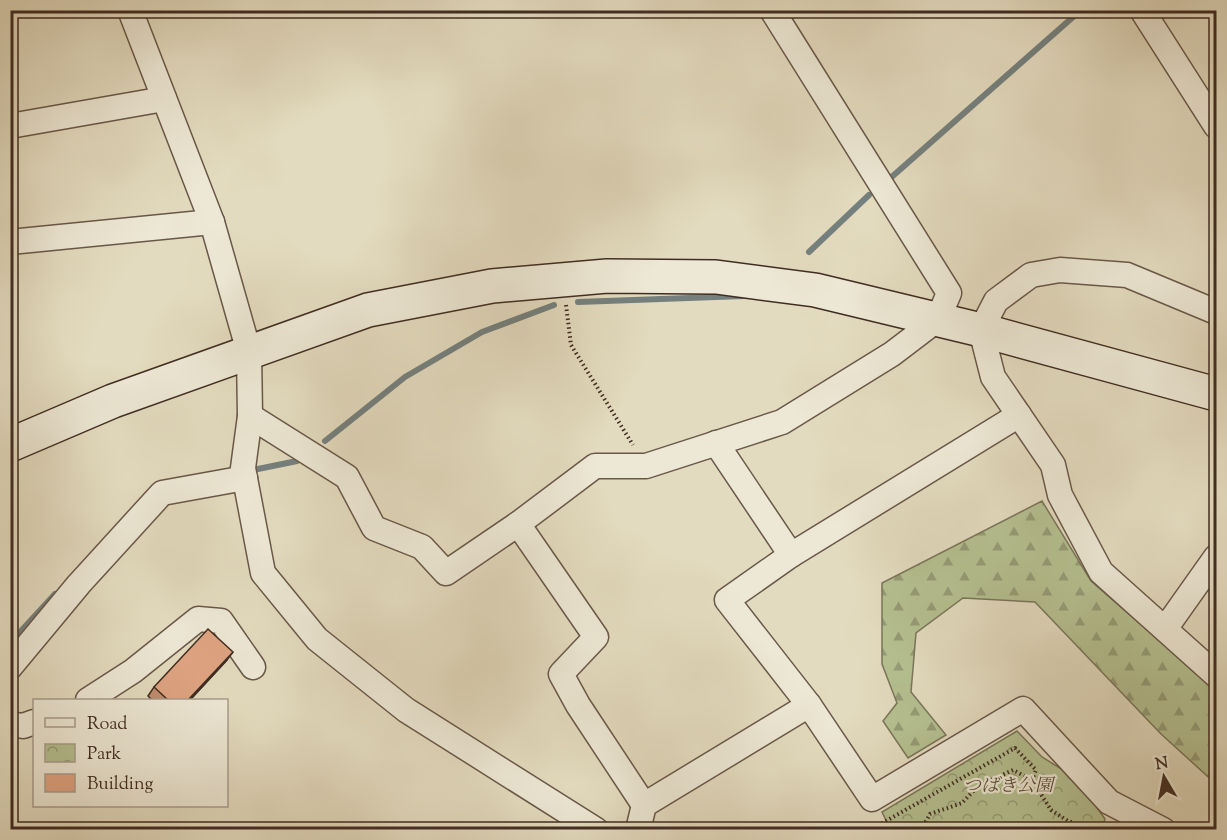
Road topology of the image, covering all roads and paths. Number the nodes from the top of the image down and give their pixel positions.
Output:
1 (130, 10) edge
2 (772, 10) edge
3 (1142, 10) edge
4 (164, 99) junction
5 (10, 126) edge
6 (1216, 126) edge
7 (212, 222) junction
8 (10, 242) edge
9 (562, 280) junction
10 (1216, 312) edge
11 (938, 319) junction
12 (981, 330) junction
13 (249, 352) junction
14 (1216, 394) edge
15 (1019, 415) junction
16 (250, 416) junction
17 (716, 443) junction
18 (10, 445) edge
19 (646, 466) junction
20 (245, 478) junction
21 (518, 524) junction
22 (791, 555) junction
23 (1216, 557) edge
24 (1166, 629) junction
25 (10, 667) edge
26 (253, 667) dead end
27 (1216, 675) edge
28 (90, 699) edge
29 (809, 705) junction
30 (33, 722) edge
31 (10, 724) edge
32 (1032, 780) junction
33 (644, 805) junction
34 (596, 830) edge
35 (638, 830) edge
36 (870, 830) edge
37 (921, 830) edge
38 (1095, 830) edge
39 (1163, 830) edge

1 - 4 street
2 - 11 street
3 - 6 street
4 - 5 street
4 - 7 street
7 - 8 street
7 - 13 street
9 - 11 street
9 - 13 street
9 - 19 path
10 - 12 street
11 - 12 street
11 - 17 street
12 - 14 street
12 - 15 street
13 - 16 street
13 - 18 street
15 - 22 street
15 - 24 street
16 - 20 street
16 - 21 street
17 - 19 street
17 - 22 street
19 - 21 street
20 - 25 street
20 - 34 street
21 - 33 street
22 - 29 street
23 - 24 street
24 - 27 street
26 - 28 street
29 - 33 street
29 - 39 street
30 - 31 street
32 - 36 path
32 - 37 path
32 - 38 path
33 - 35 street

